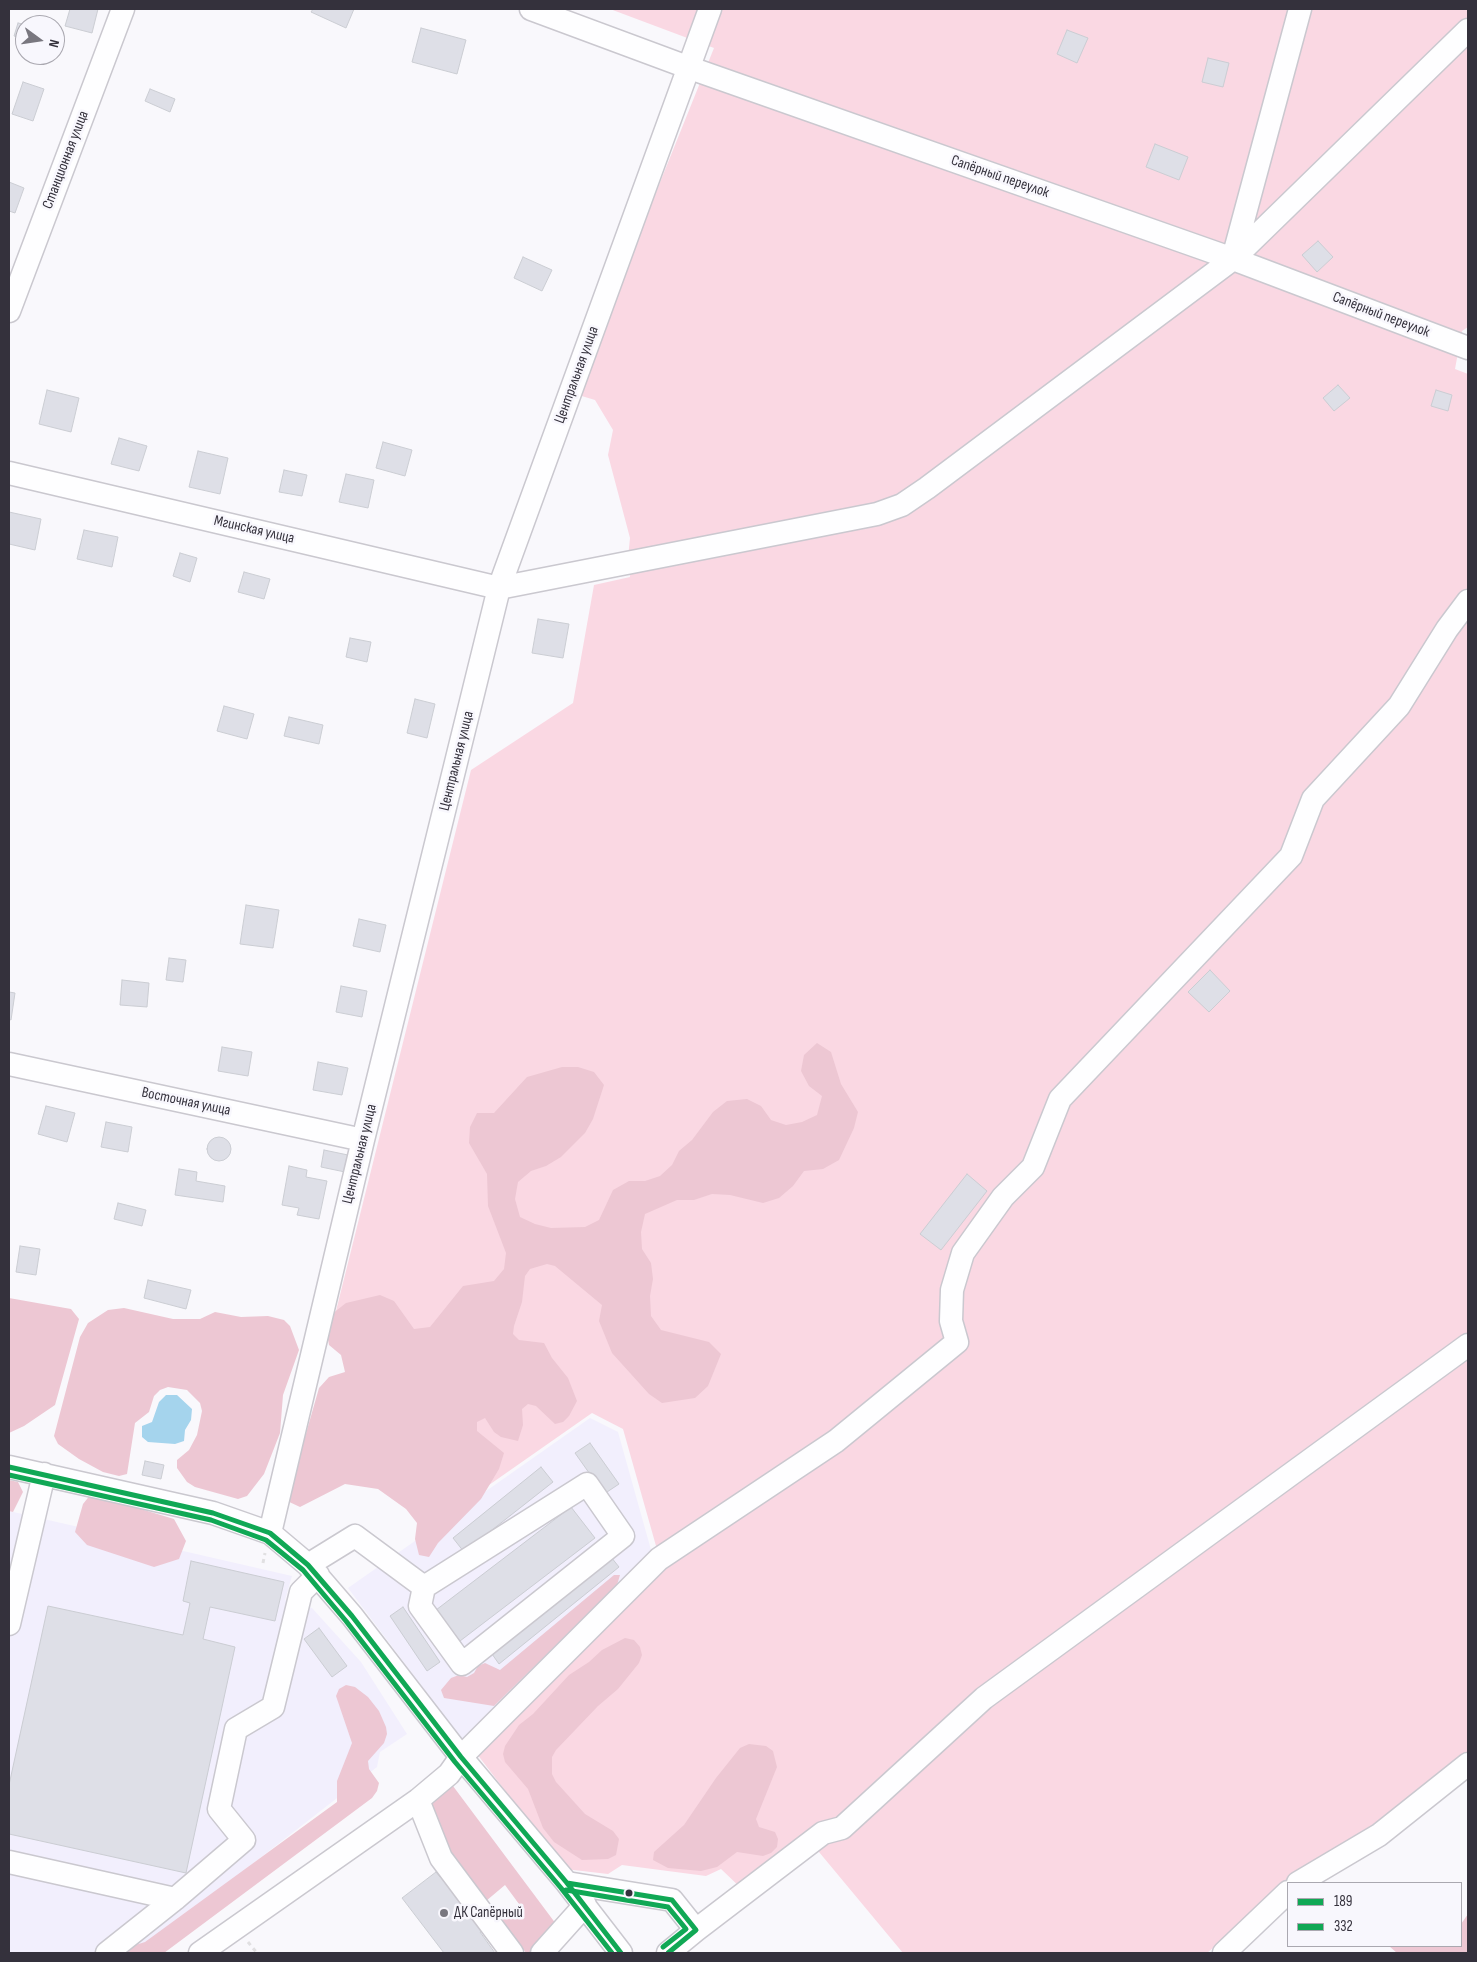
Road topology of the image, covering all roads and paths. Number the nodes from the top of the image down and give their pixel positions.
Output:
1 (123, 9) edge
2 (531, 9) edge
3 (710, 9) edge
4 (1300, 9) edge
5 (1468, 30) edge
6 (690, 68) junction
7 (1233, 259) junction
8 (9, 311) edge
9 (1468, 348) edge
10 (9, 473) edge
11 (499, 588) junction
12 (1468, 601) edge
13 (9, 1064) edge
14 (363, 1140) junction
15 (1468, 1346) edge
16 (9, 1467) edge
17 (44, 1474) junction
18 (270, 1533) junction
19 (313, 1570) junction
20 (424, 1587) junction
21 (9, 1624) edge
22 (461, 1757) junction
23 (1468, 1764) edge
24 (418, 1800) junction
25 (9, 1862) edge
26 (1300, 1882) edge
27 (567, 1883) junction
28 (1287, 1893) edge
29 (175, 1899) junction
30 (585, 1906) junction
31 (696, 1930) junction
32 (107, 1953) edge
33 (200, 1953) edge
34 (512, 1953) edge
35 (542, 1953) edge
36 (621, 1953) edge
37 (668, 1953) edge
38 (1224, 1953) edge

1 - 8 street, Станционная улица
2 - 6 street, Сапёрный переулок
3 - 6 street, Центральная улица
4 - 7 street
5 - 7 street
6 - 7 street, Сапёрный переулок
6 - 11 street, Центральная улица
7 - 9 street, Сапёрный переулок
7 - 11 street
10 - 11 street, Мгинская улица
11 - 14 street, Центральная улица
12 - 22 street
13 - 14 street, Восточная улица
14 - 18 street, Центральная улица
15 - 31 street
16 - 17 street
17 - 18 street
17 - 21 street
18 - 19 street
19 - 20 street
19 - 22 street
19 - 29 street
20 - 20 street
22 - 24 street
22 - 27 street
23 - 26 street
24 - 33 street
24 - 34 street
25 - 29 street
27 - 30 street
27 - 31 street
28 - 38 street
29 - 32 street
30 - 35 street
30 - 36 street
31 - 37 street

